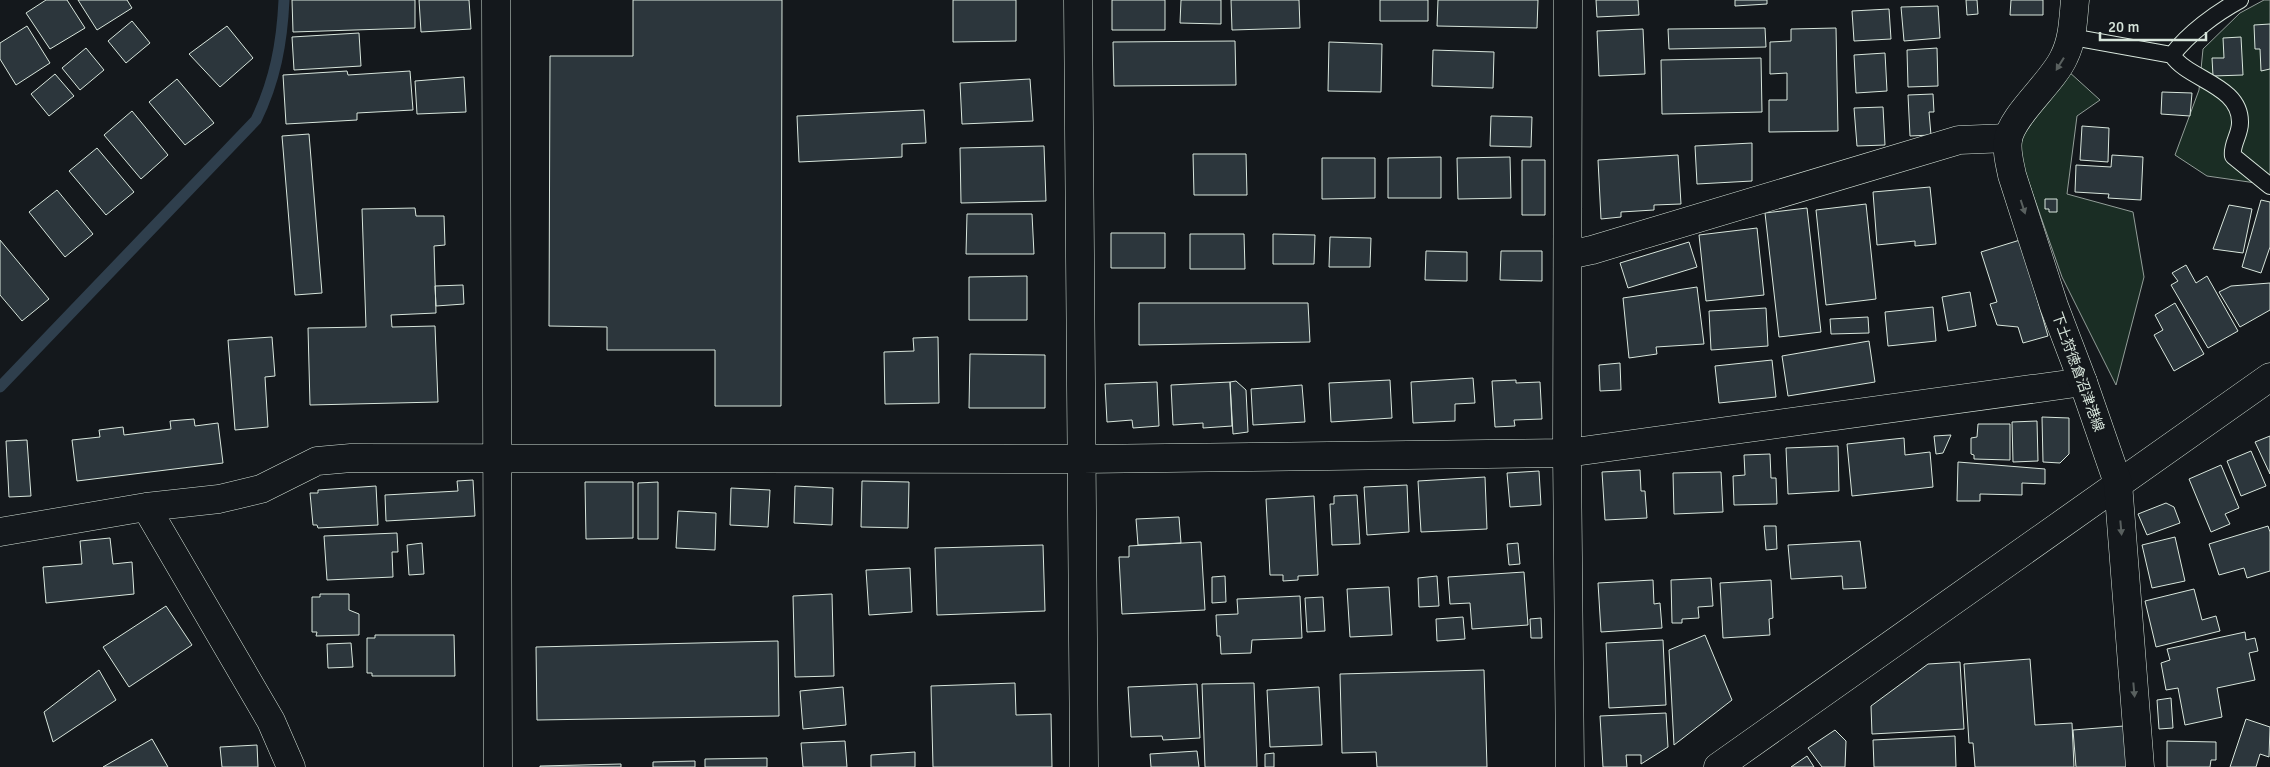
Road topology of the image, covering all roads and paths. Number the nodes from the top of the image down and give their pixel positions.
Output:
1 (496, 0) edge
2 (1078, 0) edge
3 (1568, 0) edge
4 (2075, 0) edge
5 (2240, 0) edge
6 (2072, 36) junction
7 (2172, 55) junction
8 (2008, 138) junction
9 (2270, 186) edge
10 (1568, 255) junction
11 (2270, 377) edge
12 (2084, 382) junction
13 (1567, 453) junction
14 (496, 457) junction
15 (1082, 459) junction
16 (2118, 483) junction
17 (146, 507) junction
18 (0, 532) edge
19 (292, 767) edge
20 (498, 767) edge
21 (1084, 767) edge
22 (1570, 767) edge
23 (1718, 767) edge
24 (2140, 767) edge

1 - 14 street
2 - 15 street
3 - 10 street
4 - 6 street
5 - 7 lane
6 - 7 lane
6 -> 8 street
7 - 9 lane
8 - 10 street
8 -> 12 street, 下土狩徳倉沼津港線
10 - 13 street
11 - 16 street
12 - 13 street
12 - 16 street, 下土狩徳倉沼津港線
13 - 15 street
13 - 22 street
14 - 15 street
14 - 17 street
14 - 20 street
15 - 21 street
16 - 23 street
16 -> 24 street, 下土狩徳倉沼津港線
17 - 18 street
17 - 19 street

